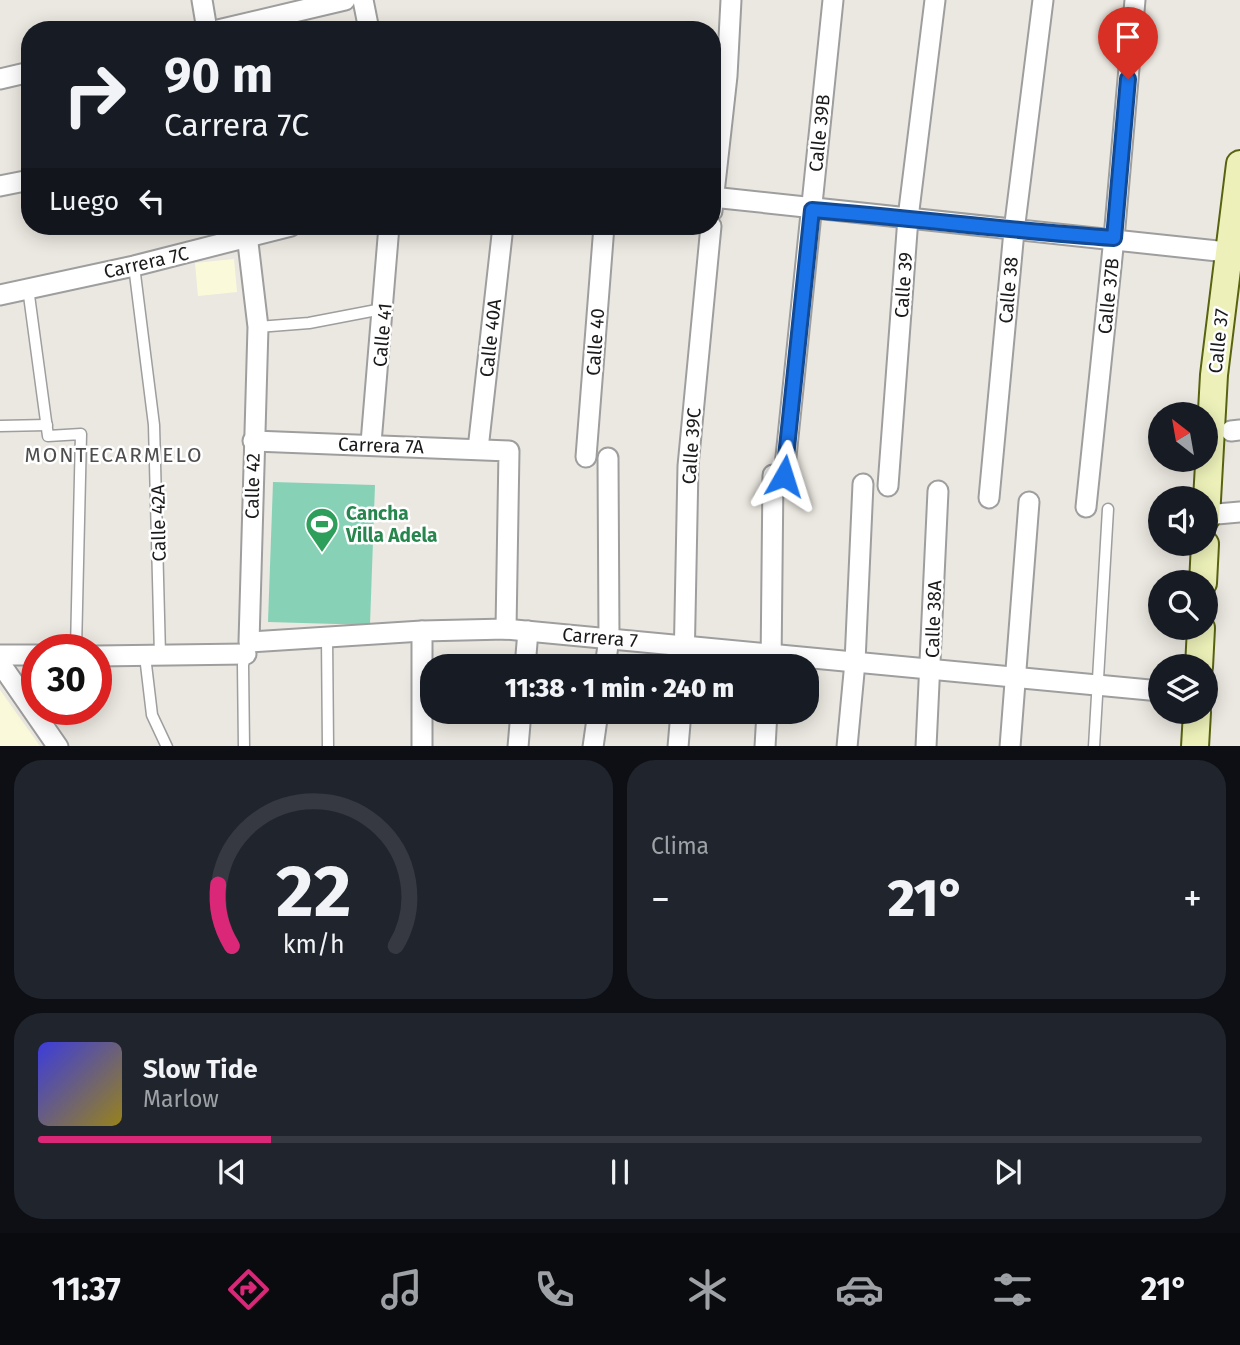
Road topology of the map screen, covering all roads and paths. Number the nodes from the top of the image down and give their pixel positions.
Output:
1 (202, 0) edge
2 (345, 0) edge
3 (363, 0) edge
4 (731, 0) edge
5 (833, 0) edge
6 (935, 0) edge
7 (1043, 0) edge
8 (1135, 0) edge
9 (206, 21) edge
10 (256, 21) edge
11 (367, 21) edge
12 (721, 69) edge
13 (21, 74) edge
14 (0, 79) edge
15 (1240, 164) edge
16 (21, 182) edge
17 (0, 186) edge
18 (721, 202) edge
19 (812, 210) junction
20 (908, 218) junction
21 (1014, 231) junction
22 (237, 235) edge
23 (247, 235) edge
24 (389, 235) edge
25 (502, 235) edge
26 (603, 235) edge
27 (710, 235) edge
28 (1114, 238) junction
29 (1227, 252) junction
30 (134, 265) junction
31 (27, 288) junction
32 (0, 295) edge
33 (385, 309) junction
34 (1231, 312) edge
35 (258, 327) junction
36 (47, 425) junction
37 (0, 426) edge
38 (253, 441) junction
39 (371, 443) junction
40 (478, 449) junction
41 (586, 457) dead end
42 (608, 458) dead end
43 (863, 484) dead end
44 (888, 486) dead end
45 (1210, 486) edge
46 (938, 491) dead end
47 (989, 498) dead end
48 (1029, 502) dead end
49 (1086, 508) dead end
50 (1108, 509) dead end
51 (1240, 512) edge
52 (1218, 515) edge
53 (506, 629) junction
54 (422, 631) junction
55 (528, 631) junction
56 (76, 634) edge
57 (327, 637) junction
58 (609, 638) junction
59 (686, 645) junction
60 (247, 648) junction
61 (0, 654) edge
62 (526, 654) edge
63 (607, 654) edge
64 (685, 654) edge
65 (738, 654) edge
66 (772, 654) edge
67 (21, 655) edge
68 (112, 656) edge
69 (152, 656) junction
70 (819, 661) edge
71 (855, 662) junction
72 (0, 663) edge
73 (931, 669) junction
74 (1016, 677) junction
75 (1099, 685) junction
76 (1148, 690) edge
77 (520, 724) edge
78 (596, 724) edge
79 (680, 724) edge
80 (766, 724) edge
81 (1196, 724) edge
82 (57, 746) edge
83 (167, 746) edge
84 (244, 746) edge
85 (328, 746) edge
86 (422, 746) edge
87 (517, 746) edge
88 (593, 746) edge
89 (678, 746) edge
90 (765, 746) edge
91 (847, 746) edge
92 (926, 746) edge
93 (1010, 746) edge
94 (1094, 746) edge
95 (1195, 746) edge

1 - 9 street
2 - 10 street
3 - 11 street
4 - 12 street
5 - 19 street, Calle 39B
6 - 20 street, Calle 39
7 - 21 street, Calle 38
8 - 28 street, Calle 37B
13 - 14 street
15 - 29 main road, Calle 37
16 - 17 street
18 - 19 street
19 - 20 street
19 - 66 street, Calle 39B
20 - 21 street
20 - 44 street, Calle 39
21 - 28 street
21 - 47 street, Calle 38
22 - 30 street, Carrera 7C
23 - 35 street, Calle 42
24 - 33 street, Calle 41
25 - 40 street, Calle 40A
26 - 41 street, Calle 40
27 - 59 street, Calle 39C
28 - 29 street
28 - 49 street, Calle 37B
29 - 34 main road, Calle 37
30 - 31 street, Carrera 7C
30 - 69 lane, Calle 42A
31 - 32 street, Carrera 7C
31 - 36 lane
33 - 35 lane
33 - 39 street, Calle 41
34 - 45 main road, Calle 37
35 - 38 street, Calle 42
36 - 37 lane
36 - 56 lane
38 - 39 street, Carrera 7A
38 - 60 street, Calle 42
39 - 40 street, Carrera 7A
40 - 53 street, Carrera 7A
42 - 58 street
43 - 71 street
46 - 73 street, Calle 38A
48 - 74 street
50 - 75 lane
51 - 52 street
53 - 54 street, Carrera 7
53 - 55 street, Carrera 7
54 - 57 street, Carrera 7
54 - 86 street
55 - 58 street, Carrera 7
55 - 62 street
57 - 60 street, Carrera 7
57 - 85 lane
58 - 59 street, Carrera 7
58 - 63 street
59 - 64 street, Calle 39C
59 - 65 street, Carrera 7
60 - 69 street, Carrera 7
60 - 84 lane, Calle 42
61 - 67 street
68 - 69 street, Carrera 7
69 - 83 lane, Calle 42A
70 - 71 street, Carrera 7
71 - 73 street, Carrera 7
71 - 91 street
72 - 82 street
73 - 74 street, Carrera 7
73 - 92 street, Calle 38A
74 - 75 street, Carrera 7
74 - 93 street
75 - 76 street, Carrera 7
75 - 94 lane
77 - 87 street
78 - 88 street
79 - 89 street
80 - 90 street
81 - 95 main road

